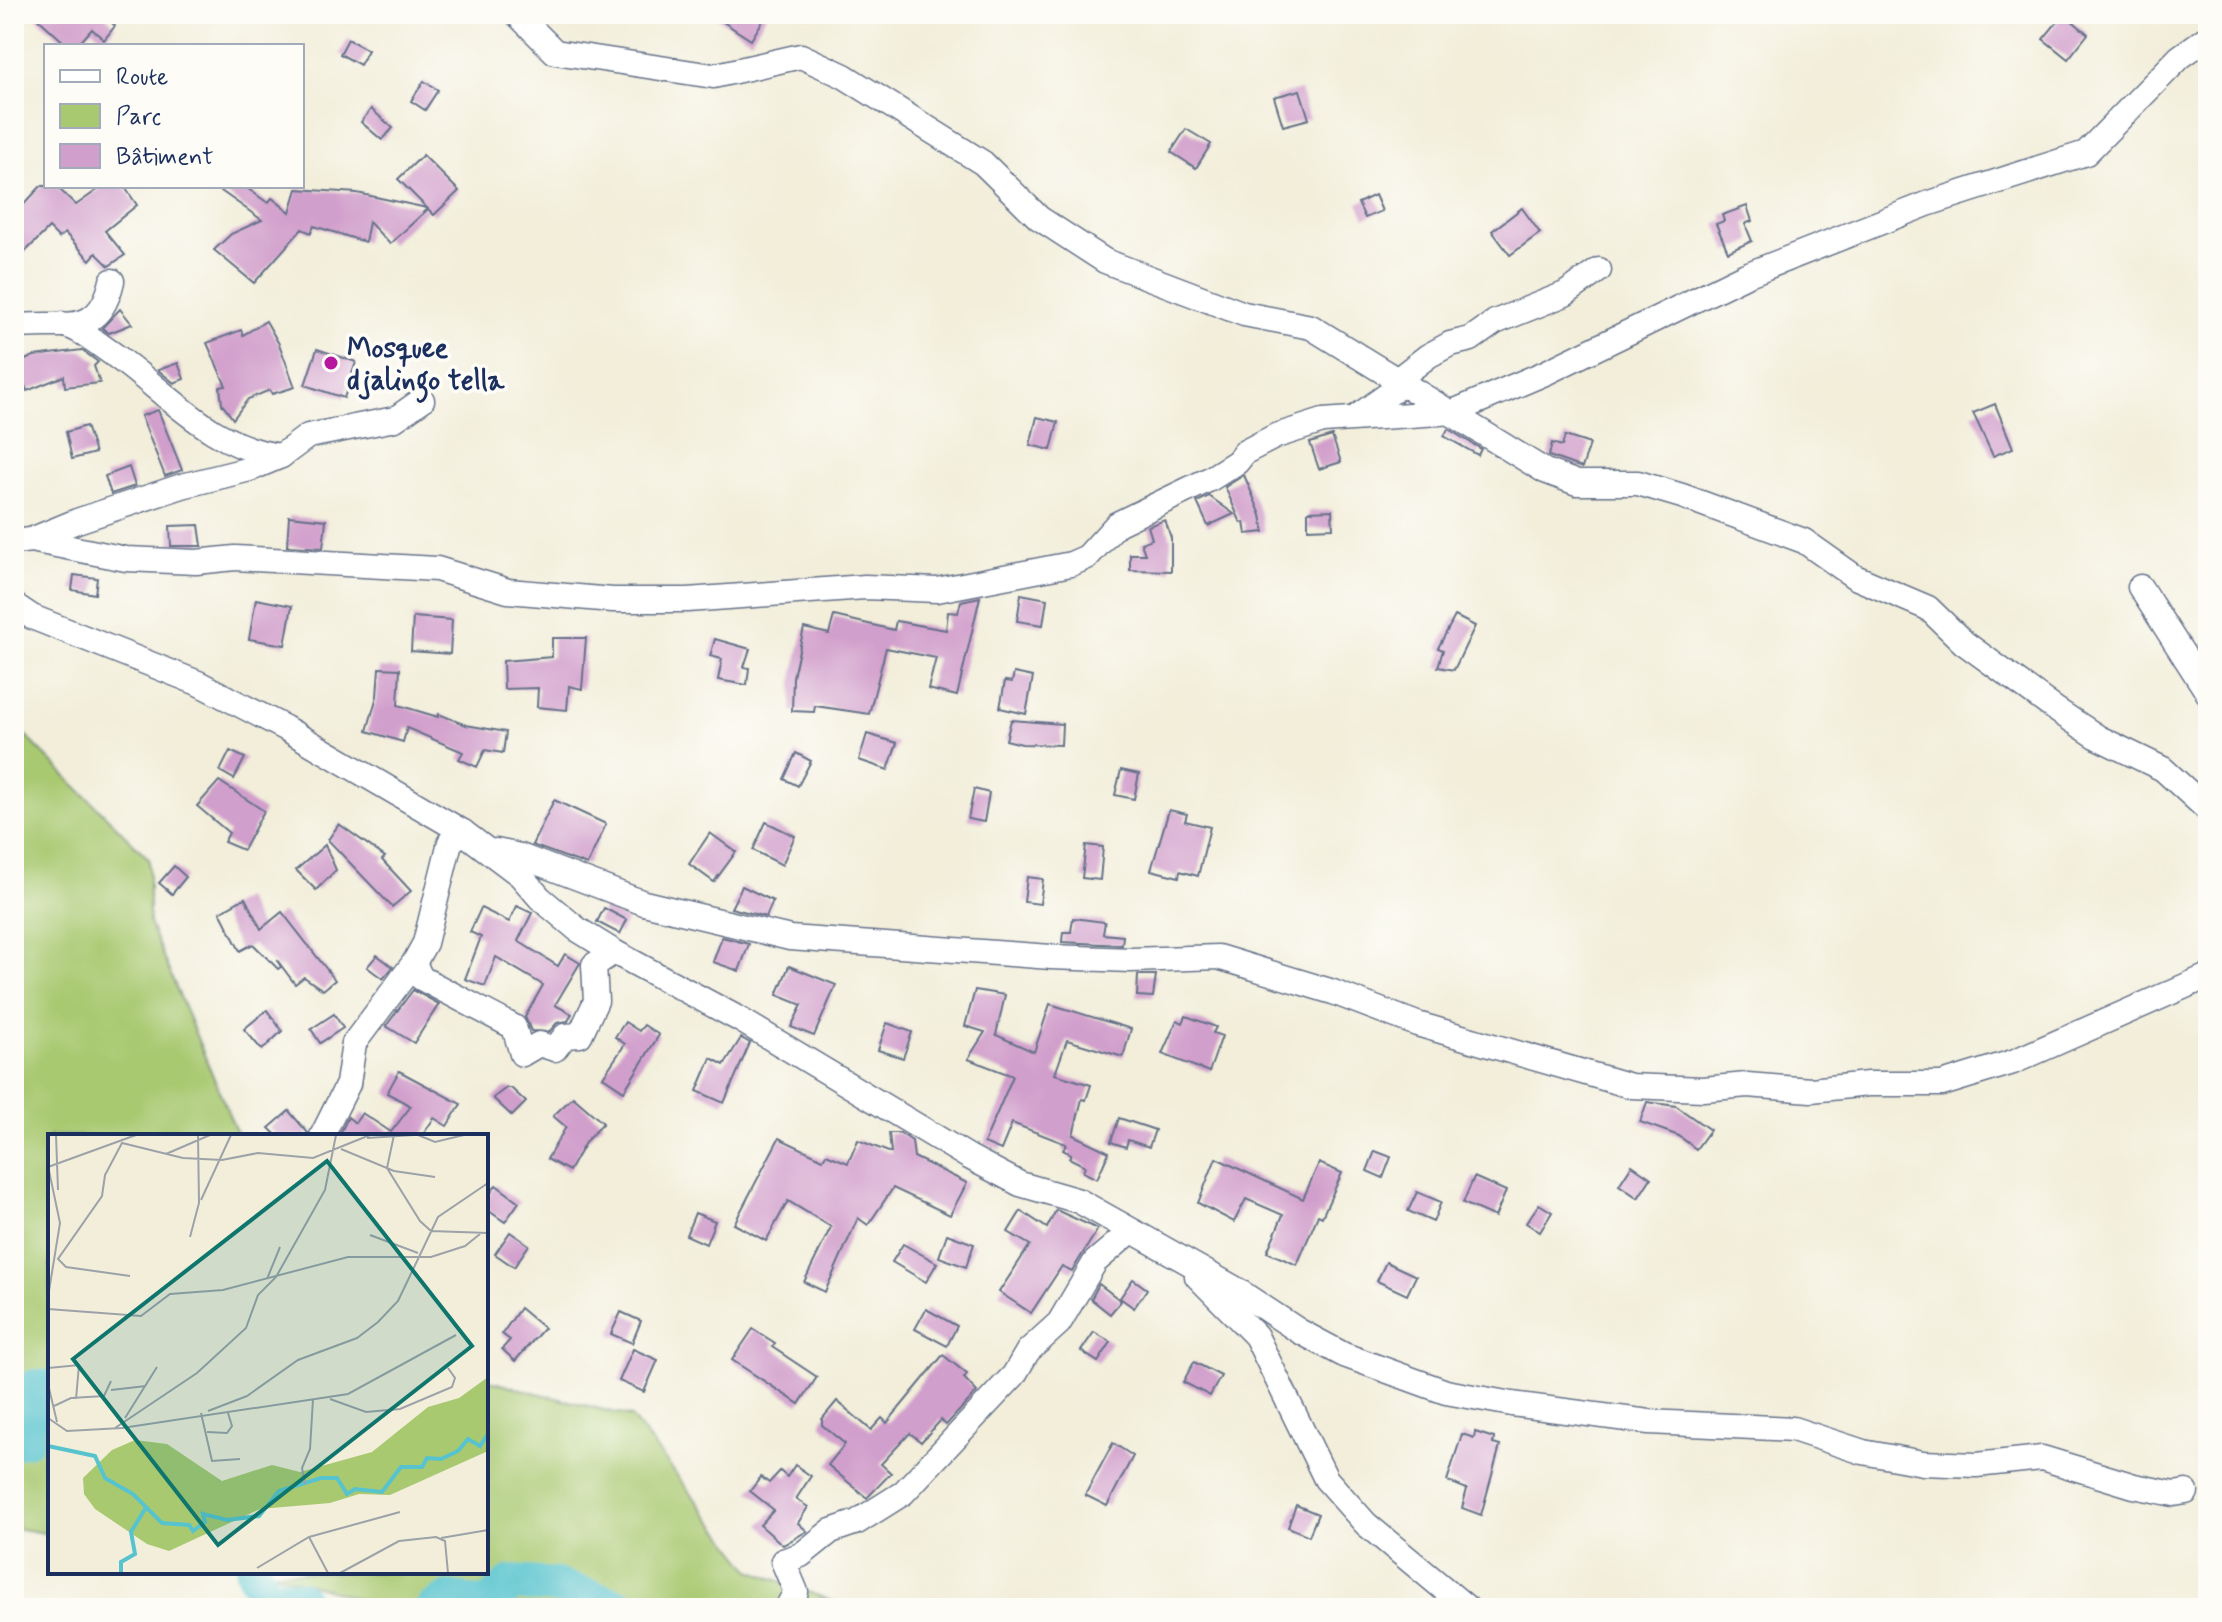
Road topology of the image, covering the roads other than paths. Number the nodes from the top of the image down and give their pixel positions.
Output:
1 (517, 14) edge
2 (2208, 37) edge
3 (1599, 270) dead end
4 (112, 281) dead end
5 (62, 324) junction
6 (14, 327) edge
7 (1397, 380) junction
8 (422, 400) dead end
9 (1453, 412) junction
10 (1356, 417) junction
11 (281, 456) junction
12 (23, 541) edge
13 (2140, 587) dead end
14 (14, 605) edge
15 (2208, 693) edge
16 (2208, 810) edge
17 (463, 832) junction
18 (490, 850) junction
19 (614, 952) junction
20 (414, 963) junction
21 (2208, 976) edge
22 (323, 1134) edge
23 (1130, 1232) junction
24 (1190, 1264) junction
25 (2186, 1492) dead end
26 (787, 1608) edge
27 (1467, 1608) edge

1 - 7 street
2 - 9 street
3 - 7 street
4 - 5 street
5 - 6 street
5 - 11 street
7 - 9 street
7 - 10 street
8 - 11 street
9 - 10 street
9 - 16 street
10 - 12 street
11 - 12 street
13 - 15 street
14 - 17 street
17 - 18 street
17 - 20 street
18 - 19 street
18 - 21 street
19 - 20 street
19 - 23 street
20 - 22 street
23 - 24 street
23 - 26 street
24 - 25 street
24 - 27 street

